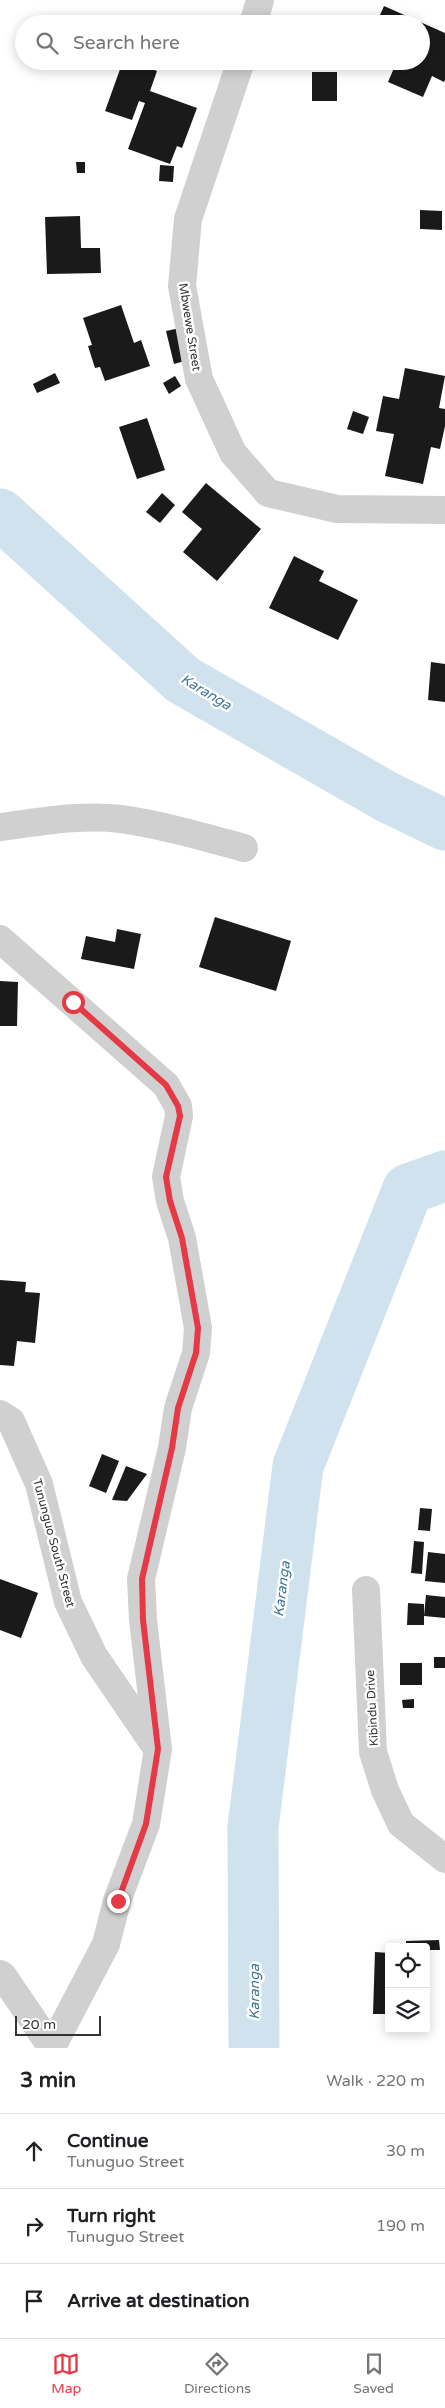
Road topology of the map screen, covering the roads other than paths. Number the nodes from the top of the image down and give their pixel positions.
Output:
1 (260, 0) edge
2 (256, 15) edge
3 (238, 70) edge
4 (445, 510) edge
5 (0, 827) edge
6 (244, 848) dead end
7 (0, 939) edge
8 (0, 1414) edge
9 (366, 1590) dead end
10 (158, 1749) junction
11 (445, 1859) edge
12 (0, 1974) edge
13 (52, 2048) edge

1 - 2 street
3 - 4 street, Mbwewe Street
5 - 6 street
7 - 10 street
8 - 10 street, Tununguo South Street
9 - 11 street, Kibindu Drive
10 - 13 street
12 - 13 street

